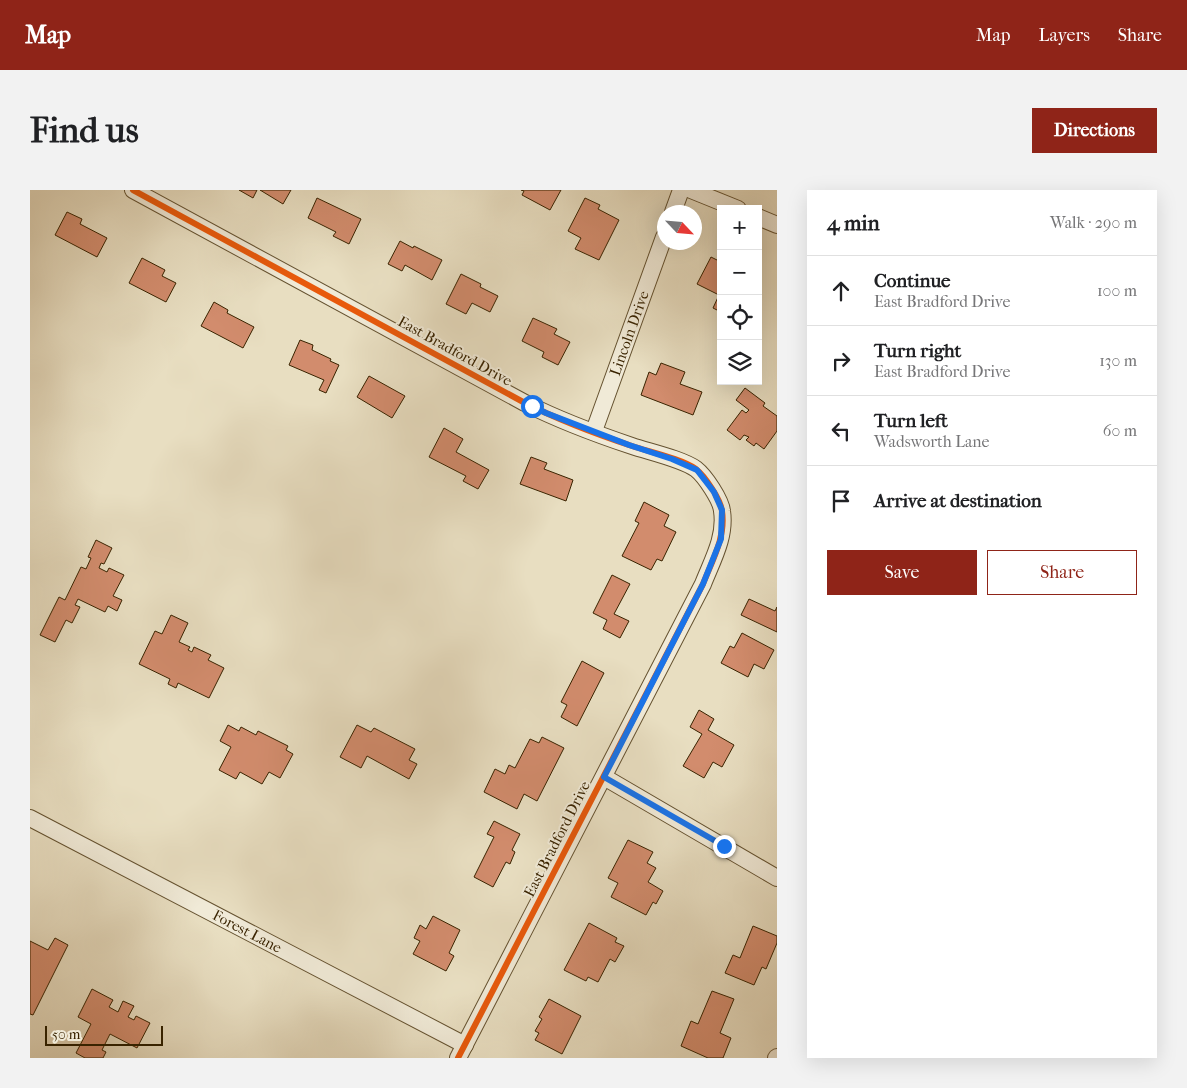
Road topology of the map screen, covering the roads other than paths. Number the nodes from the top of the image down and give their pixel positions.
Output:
1 (133, 190) edge
2 (682, 190) edge
3 (691, 190) edge
4 (676, 205) edge
5 (728, 205) edge
6 (762, 219) edge
7 (777, 225) edge
8 (659, 250) edge
9 (594, 431) junction
10 (604, 777) junction
11 (30, 818) edge
12 (777, 878) edge
13 (461, 1051) edge

1 - 9 street, East Bradford Drive
2 - 4 street
3 - 5 street
6 - 7 street
8 - 9 street, Lincoln Drive
9 - 10 street, East Bradford Drive
10 - 12 street
10 - 13 street, East Bradford Drive
11 - 13 street, Forest Lane

